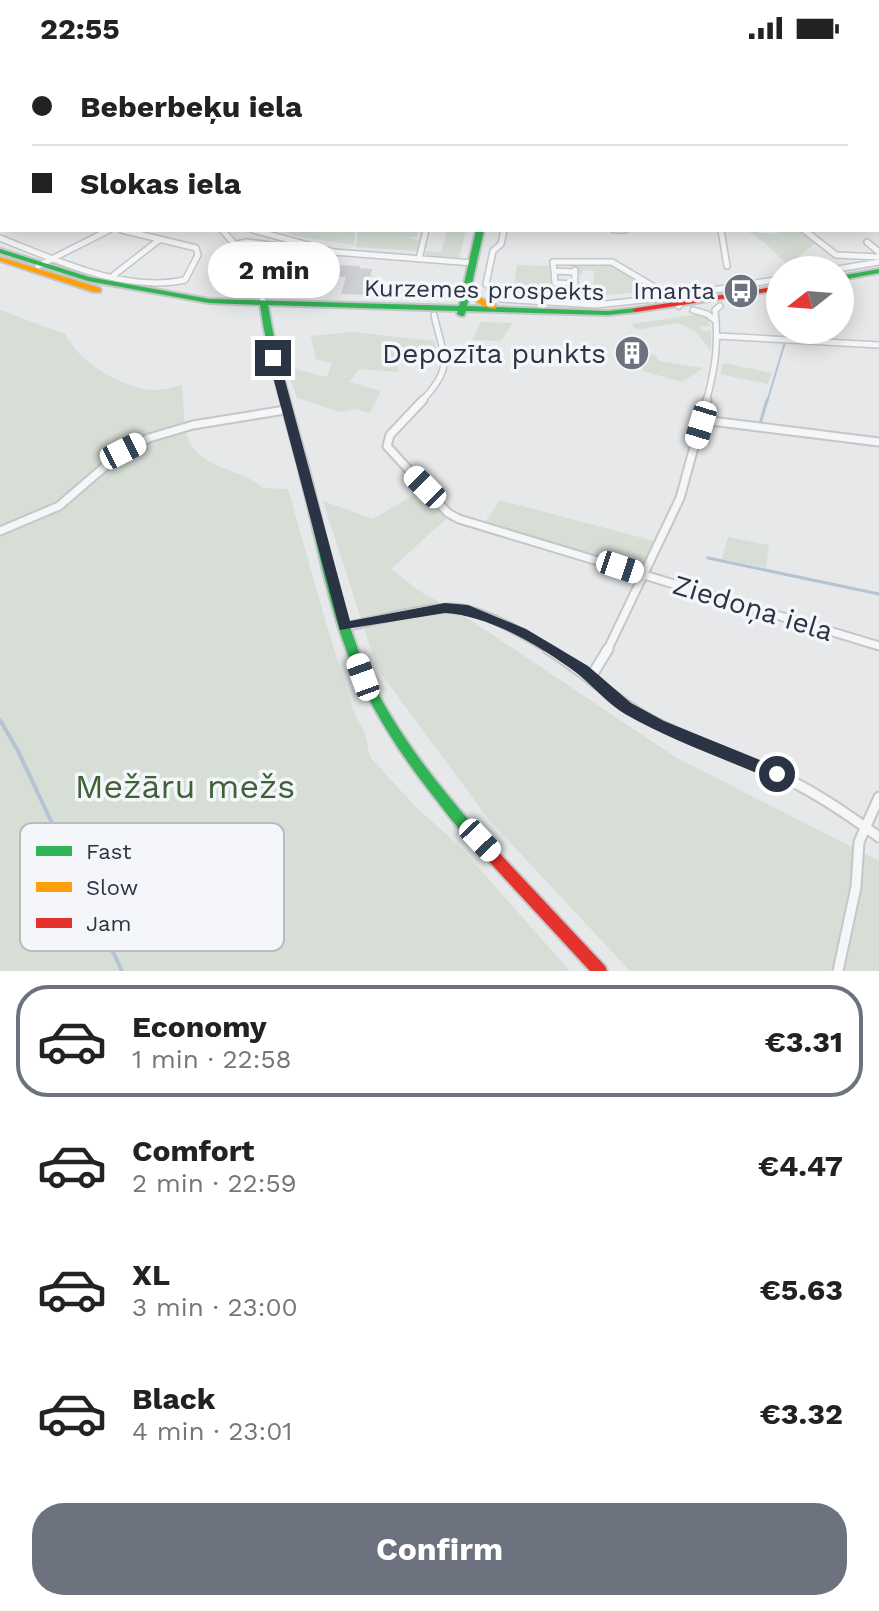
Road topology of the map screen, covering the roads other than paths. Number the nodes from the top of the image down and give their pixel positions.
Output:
1 (578, 56) edge
2 (617, 56) edge
3 (105, 232) edge
4 (129, 232) edge
5 (224, 232) edge
6 (258, 232) edge
7 (426, 232) edge
8 (480, 232) edge
9 (504, 232) edge
10 (721, 232) edge
11 (807, 232) edge
12 (0, 238) edge
13 (159, 240) junction
14 (867, 242) dead end
15 (237, 244) junction
16 (271, 245) junction
17 (298, 247) junction
18 (0, 251) edge
19 (256, 257) dead end
20 (879, 257) edge
21 (0, 259) edge
22 (51, 259) junction
23 (419, 259) junction
24 (575, 260) junction
25 (473, 263) junction
26 (854, 264) edge
27 (38, 266) junction
28 (727, 266) dead end
29 (554, 271) junction
30 (575, 272) junction
31 (879, 274) edge
32 (114, 275) junction
33 (854, 277) edge
34 (854, 279) edge
35 (766, 282) edge
36 (575, 284) junction
37 (468, 285) junction
38 (766, 290) edge
39 (766, 298) edge
40 (675, 302) junction
41 (574, 304) junction
42 (720, 306) junction
43 (264, 308) junction
44 (693, 310) junction
45 (519, 311) junction
46 (461, 313) junction
47 (434, 315) junction
48 (716, 321) junction
49 (718, 336) junction
50 (879, 345) edge
51 (285, 410) junction
52 (703, 420) junction
53 (879, 442) edge
54 (0, 531) edge
55 (645, 575) junction
56 (345, 627) junction
57 (879, 646) edge
58 (591, 677) junction
59 (879, 797) edge
60 (865, 826) junction
61 (879, 837) edge
62 (600, 971) edge
63 (838, 971) edge

1 - 2 main road
3 - 22 street
4 - 13 street
5 - 15 street
6 - 17 street
7 - 23 street
8 - 25 main road
9 - 41 street
10 - 28 street
11 - 20 street
12 - 22 street
13 - 32 street
13 - 32 street
14 - 20 street
15 - 16 street
15 - 43 street
16 - 17 street
16 - 19 street
17 - 23 street
18 - 27 main road, Kurzemes prospekts
20 - 26 street
21 - 43 main road, Kurzemes prospekts
22 - 27 street
22 - 32 street
23 - 25 street
24 - 29 street
24 - 30 street
24 - 40 street
25 - 37 main road
27 - 43 main road, Kurzemes prospekts
29 - 30 street
29 - 36 street
30 - 36 street
31 - 33 main road
31 - 34 main road
35 - 40 street
36 - 41 street
37 - 45 main road
37 - 46 main road
38 - 40 main road, Kurzemes prospekts
39 - 42 main road, Kurzemes prospekts
40 - 41 street
40 - 45 main road, Kurzemes prospekts
42 - 44 main road, Kurzemes prospekts
42 - 48 street
43 - 46 main road, Kurzemes prospekts
43 - 47 main road, Kurzemes prospekts
43 - 51 main road
44 - 46 main road, Kurzemes prospekts
44 - 48 street
45 - 46 main road, Kurzemes prospekts
46 - 47 main road, Kurzemes prospekts
47 - 55 street, Ziedoņa iela
48 - 49 street
49 - 50 street
49 - 52 street
51 - 54 street
51 - 56 main road
52 - 53 street
52 - 55 street
55 - 57 street, Ziedoņa iela
55 - 58 street
56 - 58 street
56 - 62 main road
58 - 60 street
59 - 60 street
60 - 61 street
60 - 63 street

